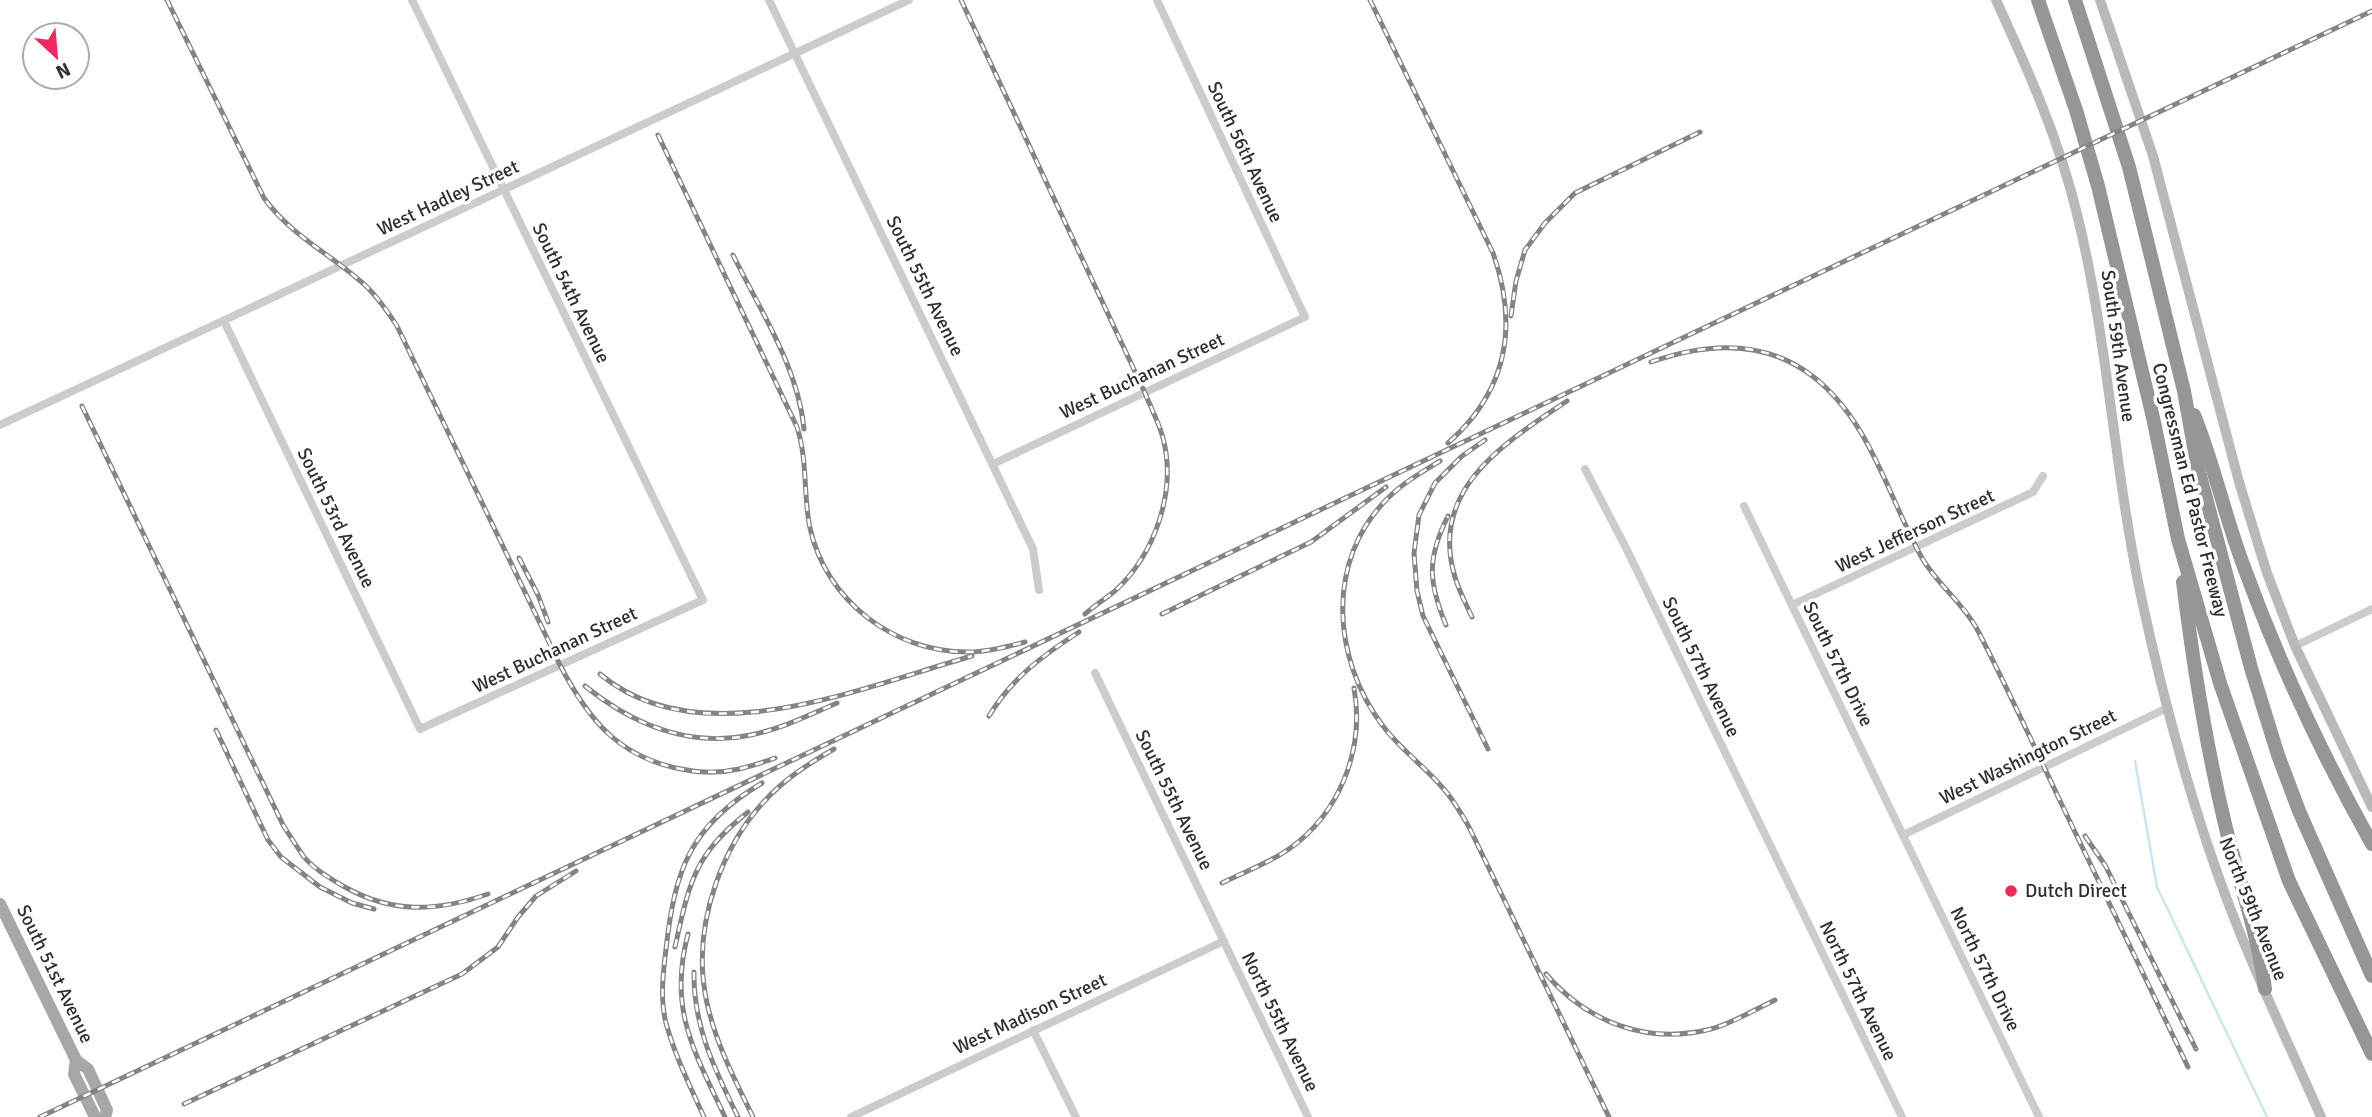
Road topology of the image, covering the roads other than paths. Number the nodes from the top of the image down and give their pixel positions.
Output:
1 (412, 0) edge
2 (769, 0) edge
3 (909, 0) edge
4 (1157, 0) edge
5 (1996, 0) edge
6 (2038, 0) edge
7 (2075, 0) edge
8 (2100, 0) edge
9 (795, 52) junction
10 (503, 190) junction
11 (1305, 317) joint
12 (224, 321) junction
13 (2184, 391) junction
14 (0, 425) edge
15 (993, 464) junction
16 (1585, 469) dead end
17 (2043, 476) dead end
18 (1744, 506) dead end
19 (2178, 539) junction
20 (1040, 590) dead end
21 (703, 600) joint
22 (1792, 606) junction
23 (2372, 609) edge
24 (2295, 646) junction
25 (1095, 673) dead end
26 (2166, 708) junction
27 (420, 729) joint
28 (2372, 807) edge
29 (1903, 835) junction
30 (2372, 844) edge
31 (1786, 880) joint
32 (0, 904) edge
33 (1224, 942) junction
34 (2372, 976) edge
35 (2265, 989) junction
36 (1033, 1030) junction
37 (2372, 1054) edge
38 (75, 1060) junction
39 (95, 1117) edge
40 (105, 1117) edge
41 (851, 1117) edge
42 (1076, 1117) edge
43 (1308, 1117) edge
44 (1902, 1117) edge
45 (2039, 1117) edge
46 (2321, 1117) edge

1 - 10 street, South 54th Avenue
2 - 9 street, South 55th Avenue
3 - 9 street, West Hadley Street
4 - 11 street, South 56th Avenue
5 - 26 main road, South 59th Avenue
6 - 19 highway, Congressman Ed Pastor Freeway
7 - 13 highway, Congressman Ed Pastor Freeway
8 - 24 main road
9 - 10 street, West Hadley Street
9 - 15 street, South 55th Avenue
10 - 12 street, West Hadley Street
10 - 21 street, South 54th Avenue
11 - 15 street, West Buchanan Street
12 - 14 street, West Hadley Street
12 - 27 street, South 53rd Avenue
13 - 30 highway
13 - 34 highway, Congressman Ed Pastor Freeway
15 - 20 street, South 55th Avenue
16 - 31 street, South 57th Avenue
17 - 22 street, West Jefferson Street
18 - 22 street, South 57th Drive
19 - 35 highway
19 - 37 highway, Congressman Ed Pastor Freeway
21 - 27 street, West Buchanan Street
22 - 29 street, South 57th Drive
23 - 24 street
24 - 28 main road
25 - 33 street, South 55th Avenue
26 - 29 street, West Washington Street
26 - 35 main road, North 59th Avenue
29 - 45 street, North 57th Drive
31 - 44 street, North 57th Avenue
32 - 38 main road, South 51st Avenue
33 - 36 street, West Madison Street
33 - 43 street, North 55th Avenue
35 - 46 main road, North 59th Avenue
36 - 41 street, West Madison Street
36 - 42 street
38 - 39 main road, South 51st Avenue
38 - 40 main road, South 51st Avenue

